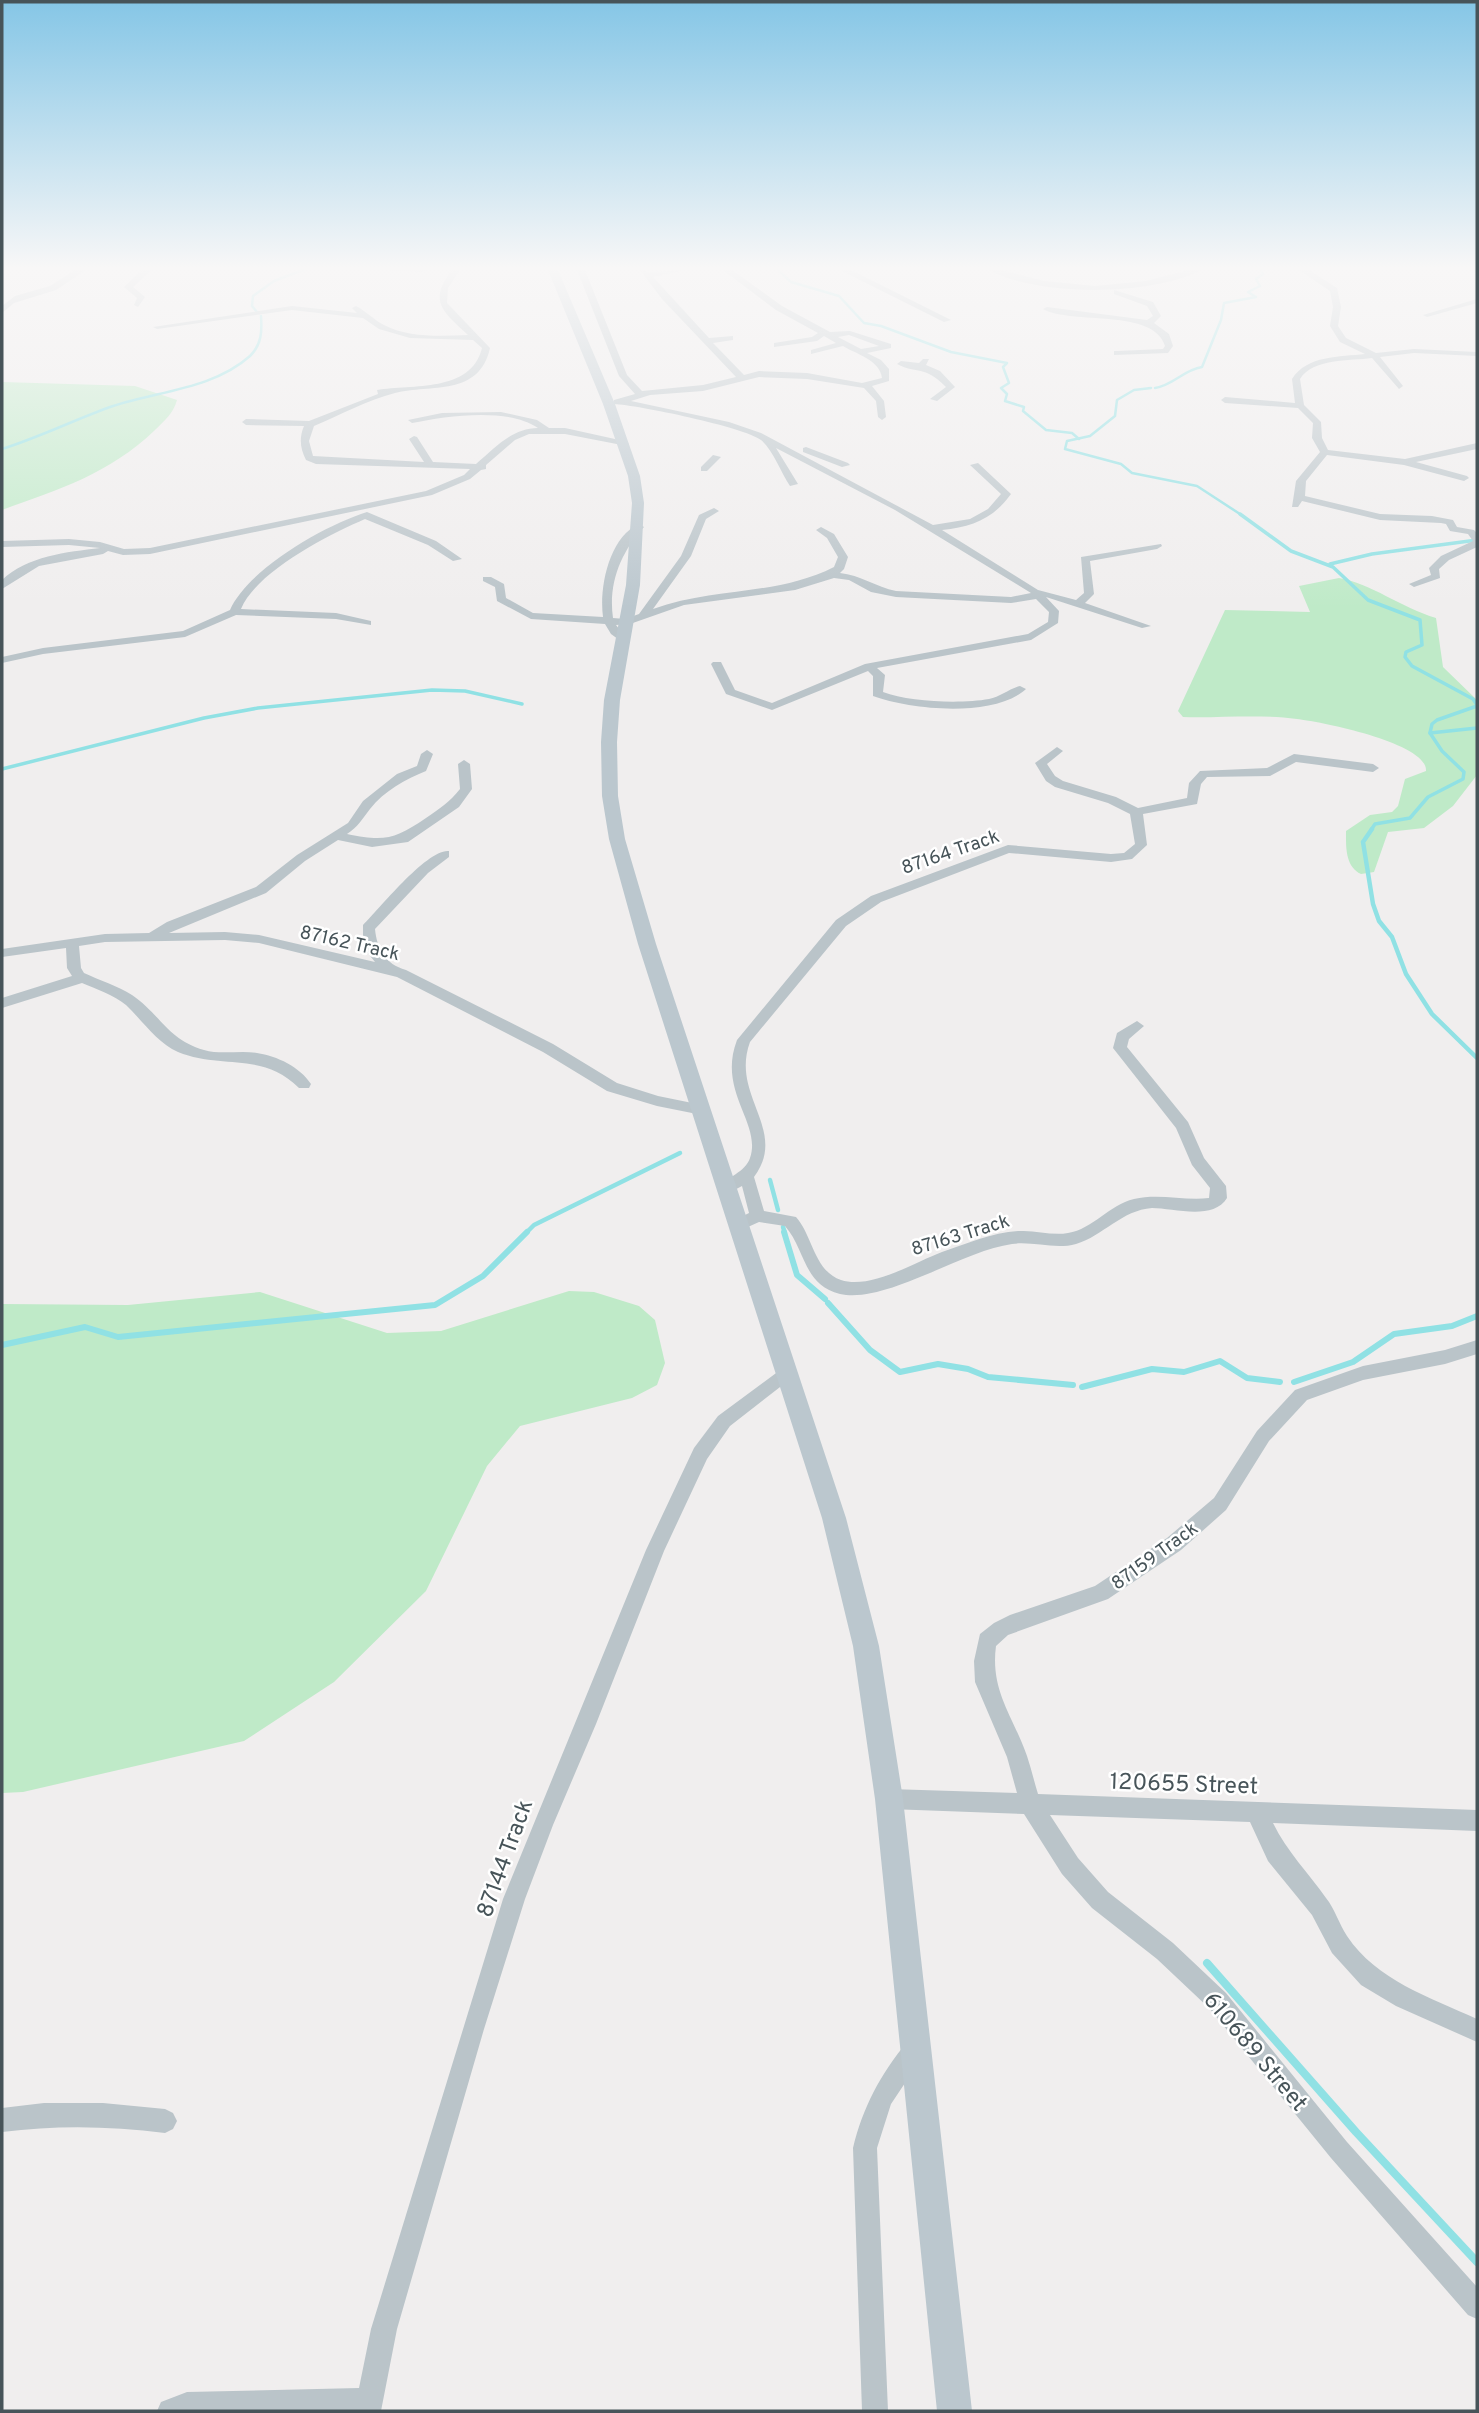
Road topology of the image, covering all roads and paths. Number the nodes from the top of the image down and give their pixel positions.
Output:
1 (456, 383) edge
2 (606, 383) edge
3 (629, 383) edge
4 (720, 383) edge
5 (847, 383) edge
6 (879, 383) edge
7 (947, 383) edge
8 (1297, 383) edge
9 (1396, 383) edge
10 (867, 386) junction
11 (1399, 386) dead end
12 (393, 390) junction
13 (380, 392) dead end
14 (640, 394) junction
15 (934, 399) dead end
16 (1225, 400) dead end
17 (615, 402) junction
18 (1300, 406) junction
19 (883, 417) dead end
20 (412, 420) dead end
21 (246, 422) dead end
22 (310, 424) junction
23 (545, 429) junction
24 (414, 439) dead end
25 (766, 439) junction
26 (624, 444) junction
27 (1477, 446) edge
28 (1325, 452) junction
29 (716, 457) dead end
30 (1405, 461) junction
31 (430, 465) junction
32 (845, 465) dead end
33 (975, 465) dead end
34 (483, 467) junction
35 (704, 469) dead end
36 (1464, 478) dead end
37 (793, 484) dead end
38 (854, 484) junction
39 (848, 498) dead end
40 (386, 504) junction
41 (714, 511) dead end
42 (365, 516) junction
43 (932, 528) junction
44 (821, 530) dead end
45 (1477, 540) edge
46 (2, 544) edge
47 (1157, 546) dead end
48 (115, 550) junction
49 (457, 559) dead end
50 (823, 577) junction
51 (487, 579) dead end
52 (1414, 584) dead end
53 (2, 586) edge
54 (1035, 592) junction
55 (1079, 604) junction
56 (234, 612) junction
57 (367, 622) dead end
58 (625, 624) junction
59 (1146, 626) dead end
60 (2, 660) edge
61 (717, 664) dead end
62 (869, 666) junction
63 (1020, 689) dead end
64 (1057, 751) dead end
65 (427, 754) dead end
66 (464, 764) dead end
67 (1373, 768) dead end
68 (1136, 812) junction
69 (338, 836) junction
70 (445, 855) dead end
71 (152, 937) junction
72 (72, 942) junction
73 (2, 953) edge
74 (387, 968) junction
75 (83, 978) junction
76 (2, 1003) edge
77 (1137, 1026) dead end
78 (304, 1084) dead end
79 (702, 1110) junction
80 (747, 1178) junction
81 (727, 1188) junction
82 (748, 1220) junction
83 (1477, 1347) edge
84 (787, 1372) junction
85 (889, 1799) junction
86 (1030, 1804) junction
87 (1256, 1812) junction
88 (1477, 1819) edge
89 (1477, 2031) edge
90 (917, 2048) junction
91 (2, 2120) edge
92 (165, 2121) dead end
93 (1477, 2306) edge
94 (369, 2406) edge
95 (170, 2411) edge
96 (875, 2411) edge
97 (956, 2411) edge

1 - 12 street
2 - 17 main road
3 - 14 street
4 - 14 street
5 - 10 street
6 - 10 street
7 - 15 street
8 - 18 street
9 - 11 street
10 - 19 street
12 - 13 street
12 - 22 street
14 - 17 street
16 - 18 street
17 - 25 street
17 - 26 main road
18 - 28 street
20 - 23 street
21 - 22 street
22 - 31 street
23 - 26 street
23 - 34 street
24 - 31 street
25 - 32 street
25 - 37 street
25 - 38 street
26 - 58 main road
27 - 30 street
28 - 30 street
28 - 45 street
29 - 35 street
30 - 36 street
31 - 34 street
33 - 43 street
34 - 40 street
38 - 39 street
38 - 43 street
40 - 42 street
40 - 48 street
41 - 58 street
42 - 49 street
42 - 56 street
43 - 54 street
44 - 50 street
45 - 52 street
46 - 48 street
47 - 55 street
48 - 53 street
50 - 54 street
50 - 58 street
51 - 58 street
54 - 55 street
54 - 62 street
55 - 59 street
56 - 57 street
56 - 60 street
58 - 79 main road
61 - 62 street
62 - 63 street
64 - 68 street
65 - 69 street
66 - 69 street
67 - 68 street
68 - 80 street, 87164 Track
69 - 71 street
70 - 74 street
71 - 72 street, 87162 Track
71 - 74 street, 87162 Track
72 - 73 street, 87162 Track
72 - 75 street
74 - 79 street, 87162 Track
75 - 76 street
75 - 78 street
77 - 82 street, 87163 Track
79 - 81 main road
80 - 81 street
80 - 82 street
81 - 82 main road
82 - 84 main road
83 - 86 street, 87159 Track
84 - 85 main road
84 - 94 street, 87144 Track
85 - 86 street, 120655 Street
85 - 90 main road
86 - 87 street, 120655 Street
86 - 93 street, 610689 Street
87 - 88 street, 120655 Street
87 - 89 street
90 - 96 street
90 - 97 main road
91 - 92 street
94 - 95 street

